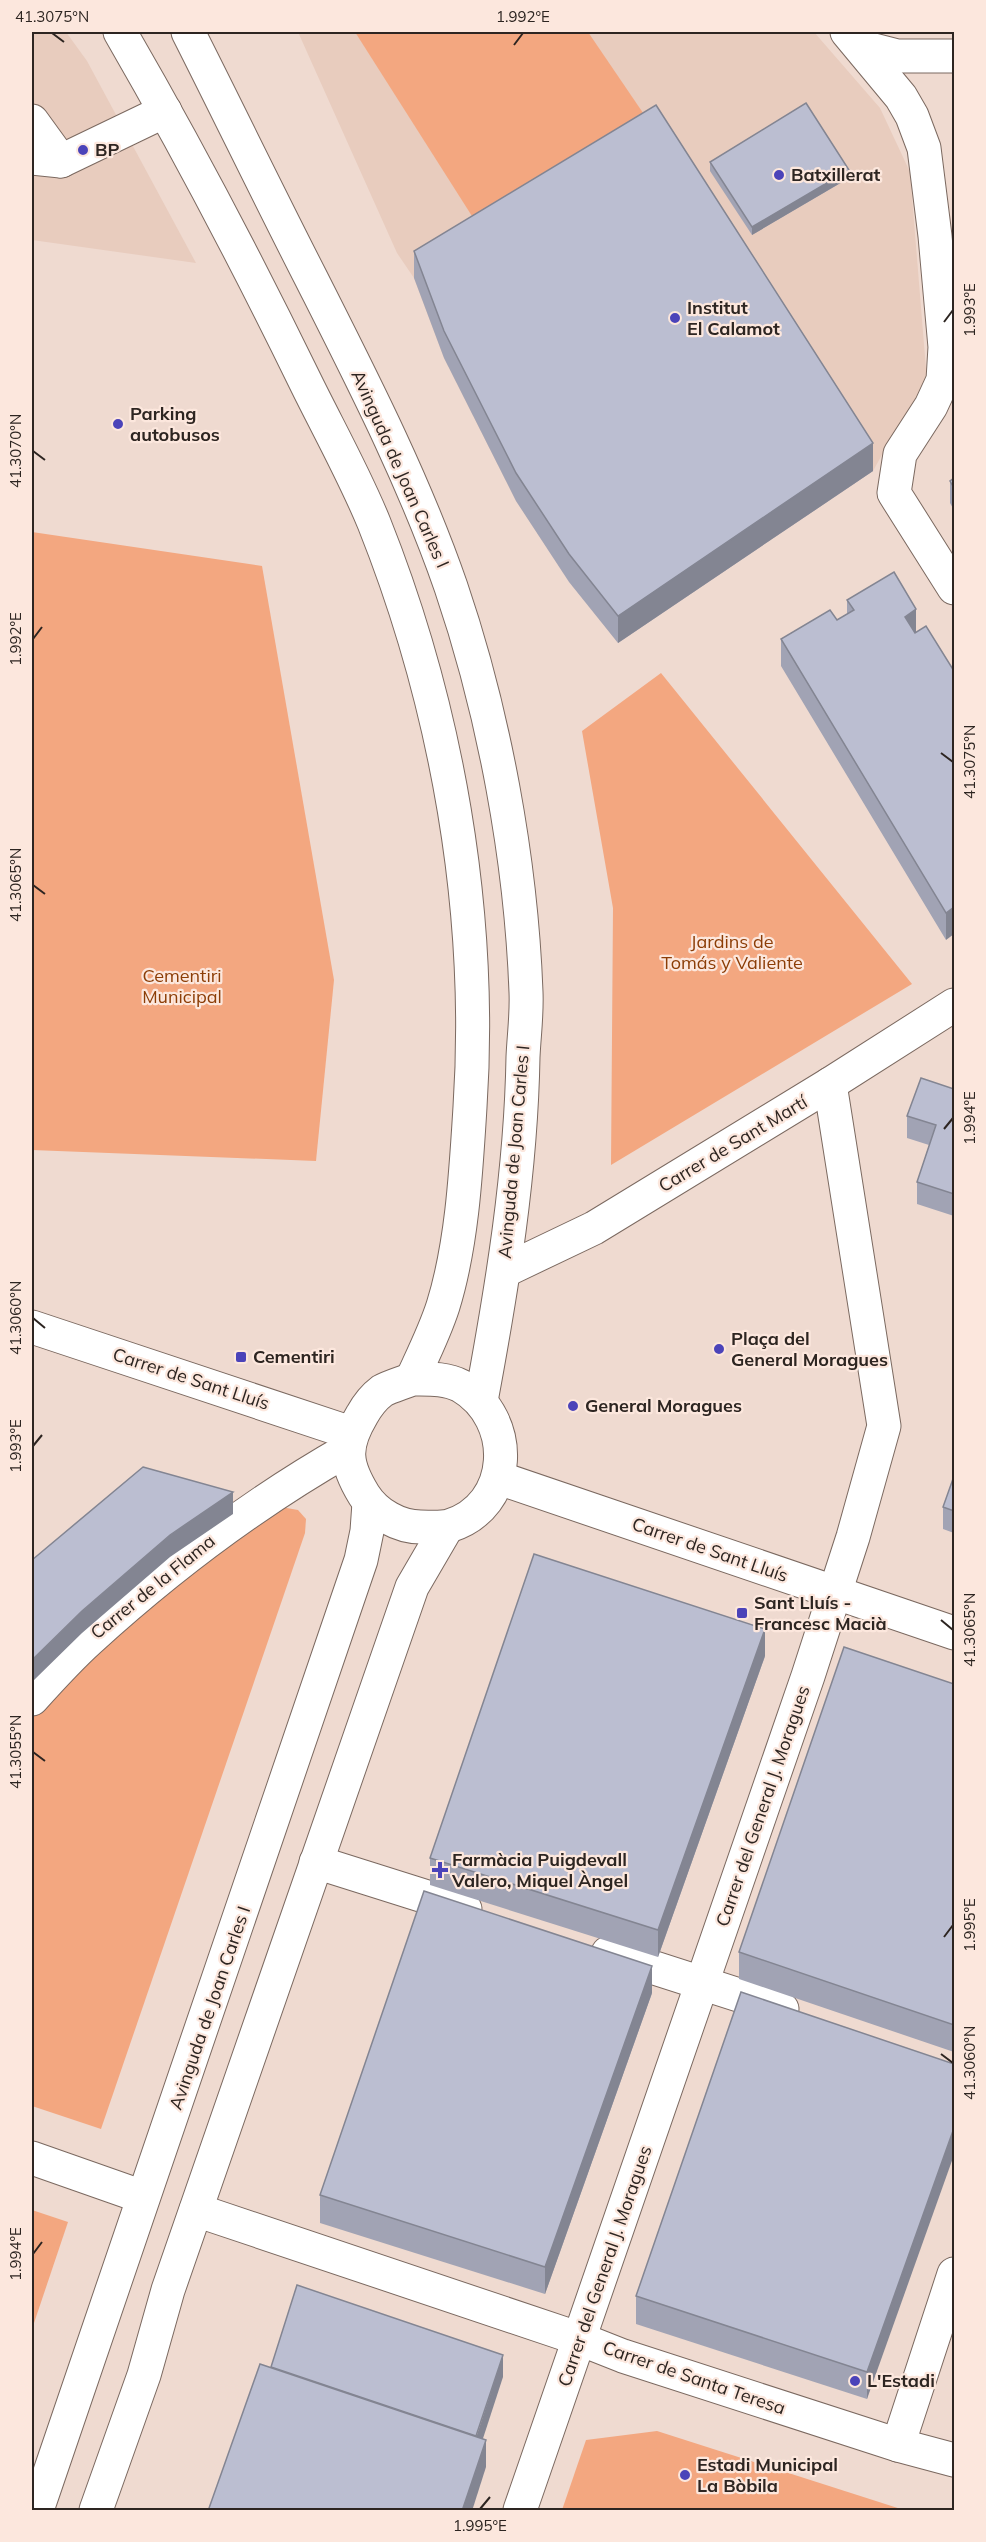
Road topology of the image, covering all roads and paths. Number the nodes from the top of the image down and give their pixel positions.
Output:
1 (120, 32) edge
2 (188, 32) edge
3 (855, 39) edge
4 (954, 56) edge
5 (165, 111) junction
6 (32, 121) edge
7 (46, 159) edge
8 (954, 588) edge
9 (954, 1005) edge
10 (830, 1084) junction
11 (504, 1271) junction
12 (32, 1327) edge
13 (412, 1379) junction
14 (481, 1401) junction
15 (349, 1442) junction
16 (499, 1478) junction
17 (369, 1503) junction
18 (447, 1527) junction
19 (835, 1593) junction
20 (954, 1633) edge
21 (32, 1699) edge
22 (316, 1862) junction
23 (489, 1916) edge
24 (579, 1944) edge
25 (703, 1982) junction
26 (812, 2019) edge
27 (32, 2158) edge
28 (143, 2197) junction
29 (196, 2210) junction
30 (954, 2274) edge
31 (580, 2339) junction
32 (898, 2445) junction
33 (954, 2460) edge
34 (38, 2511) edge
35 (96, 2511) edge
36 (520, 2511) edge

1 - 5 street
2 - 11 street, Avinguda de Joan Carles I
3 - 4 street
3 - 8 street
5 - 7 street
5 - 13 street
6 - 7 street
9 - 10 street, Carrer de Sant Martí
10 - 11 street, Carrer de Sant Martí
10 - 19 street, Carrer del General J. Moragues
11 - 14 street, Avinguda de Joan Carles I
12 - 15 street, Carrer de Sant Lluís
13 - 14 street
13 - 15 street
14 - 16 street
15 - 17 street
15 - 21 street, Carrer de la Flama
16 - 18 street
16 - 19 street, Carrer de Sant Lluís
17 - 18 street
17 - 28 street, Avinguda de Joan Carles I
18 - 22 street
19 - 20 street, Carrer de Sant Lluís
19 - 25 street, Carrer del General J. Moragues
22 - 23 street
22 - 29 street
24 - 25 street
25 - 26 street
25 - 31 street, Carrer del General J. Moragues
27 - 28 street
28 - 34 street, Avinguda de Joan Carles I
29 - 31 street, Carrer de Santa Teresa
29 - 35 street
30 - 32 street
31 - 32 street, Carrer de Santa Teresa
31 - 36 street, Carrer del General J. Moragues
32 - 33 street, Carrer de Santa Teresa

